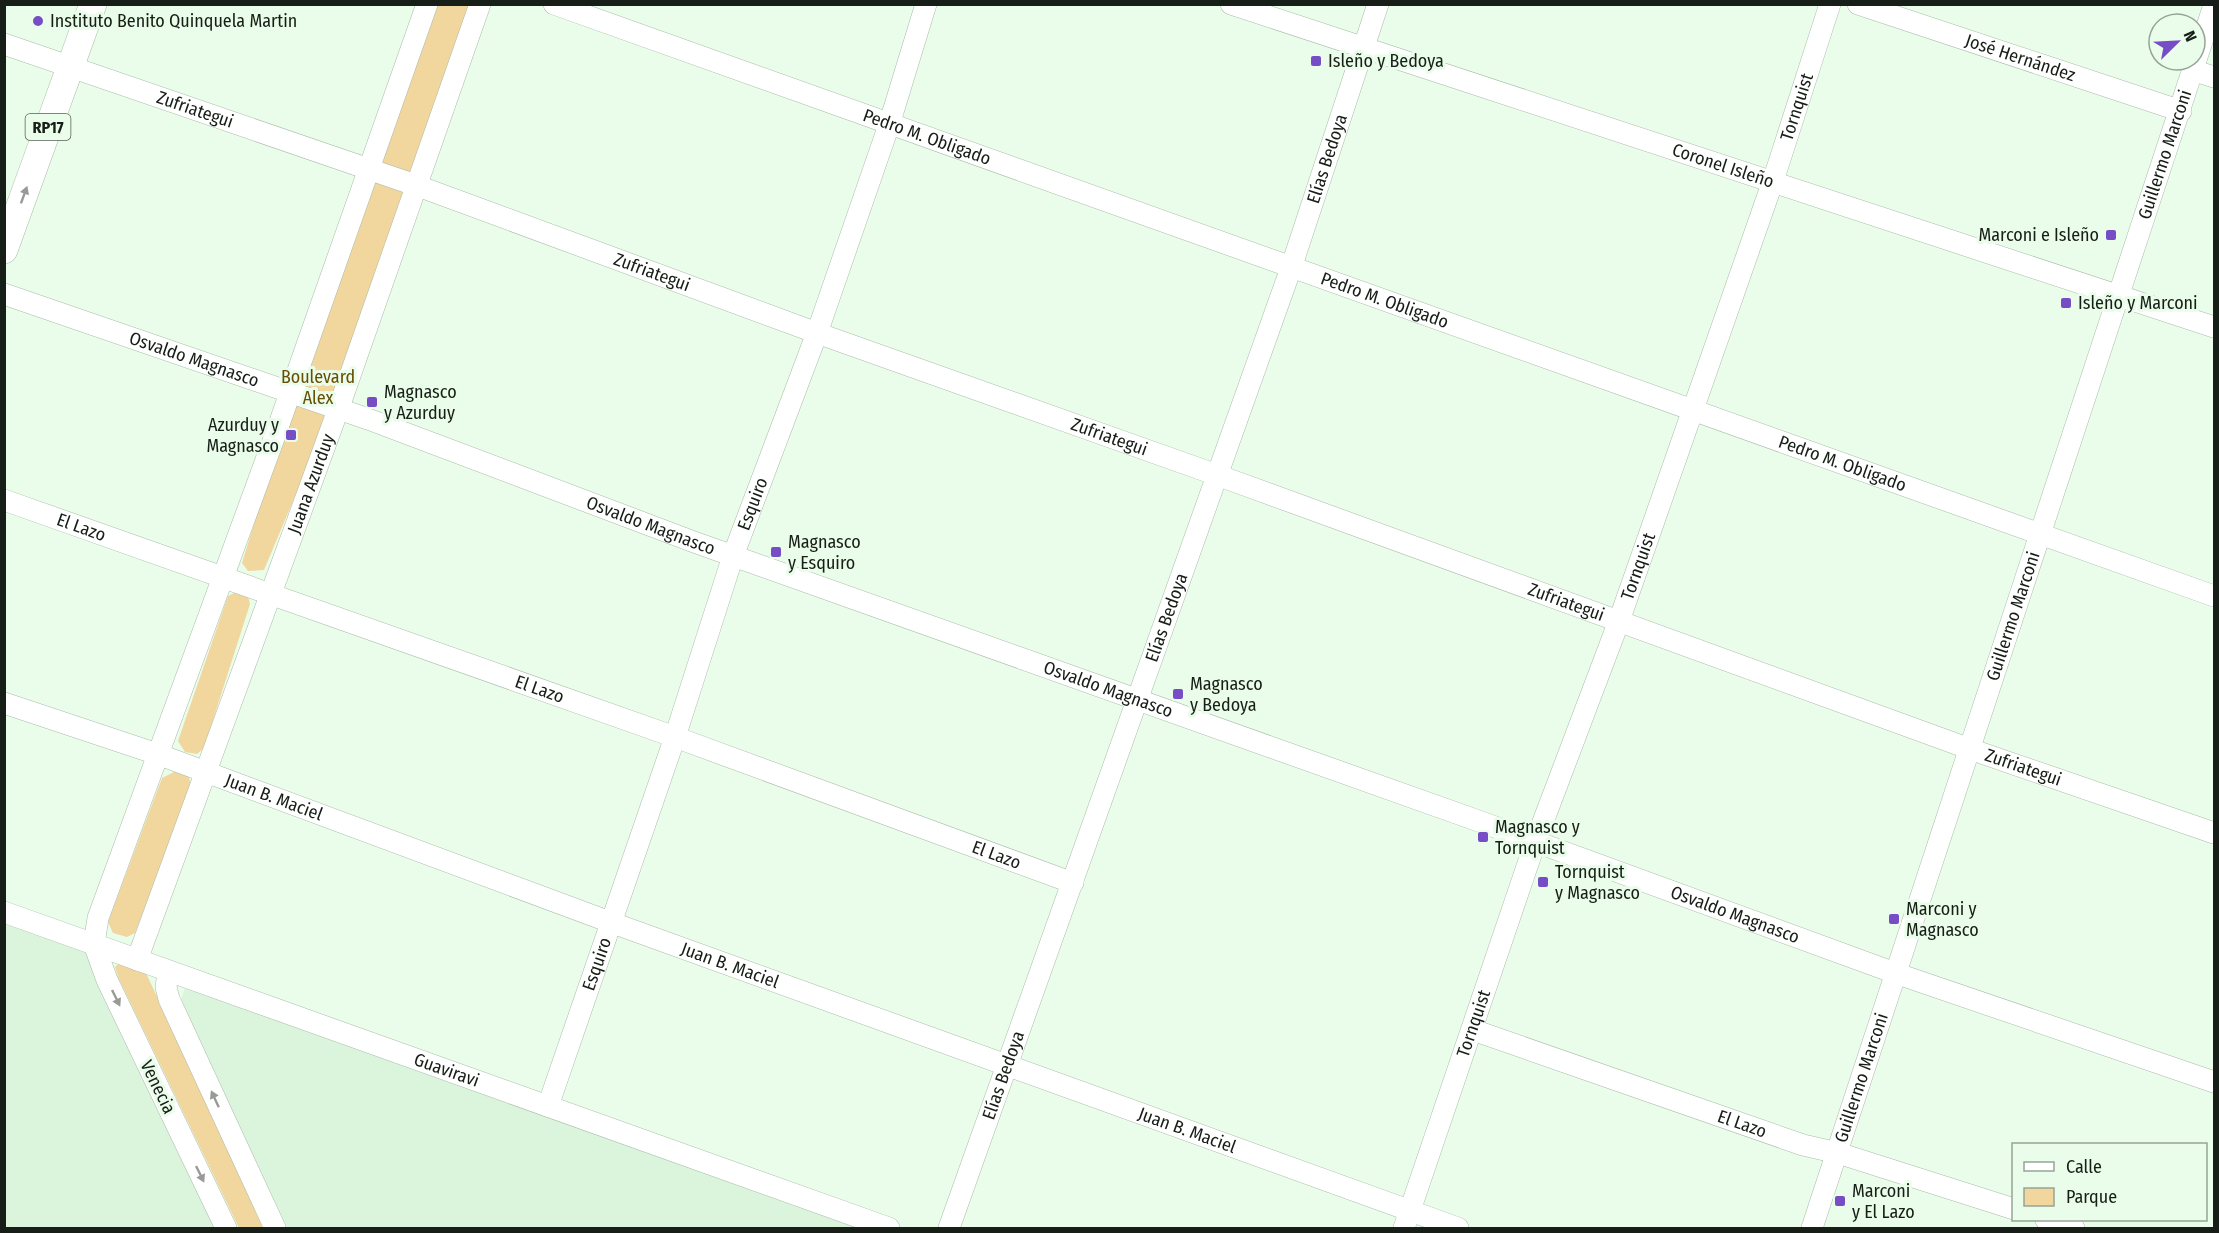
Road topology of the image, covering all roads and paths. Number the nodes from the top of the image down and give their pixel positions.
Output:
1 (93, 4) edge
2 (427, 4) edge
3 (480, 4) edge
4 (554, 4) edge
5 (926, 4) edge
6 (1231, 4) edge
7 (1378, 4) edge
8 (1830, 4) edge
9 (1858, 4) edge
10 (2214, 5) edge
11 (4, 44) edge
12 (1364, 47) junction
13 (70, 65) junction
14 (2205, 74) edge
15 (2181, 111) junction
16 (889, 126) junction
17 (370, 169) junction
18 (1773, 181) junction
19 (418, 186) junction
20 (4, 250) edge
21 (1291, 268) junction
22 (4, 294) edge
23 (2120, 295) junction
24 (2214, 327) edge
25 (817, 333) junction
26 (290, 393) junction
27 (338, 410) junction
28 (1692, 411) junction
29 (1217, 475) junction
30 (4, 500) edge
31 (2040, 536) junction
32 (733, 556) junction
33 (222, 578) junction
34 (270, 594) junction
35 (2214, 596) edge
36 (1619, 621) junction
37 (1137, 701) junction
38 (4, 703) edge
39 (675, 737) junction
40 (1970, 749) junction
41 (160, 755) junction
42 (204, 773) junction
43 (2214, 833) edge
44 (1535, 843) junction
45 (1073, 883) junction
46 (4, 912) edge
47 (610, 922) junction
48 (94, 944) junction
49 (137, 960) junction
50 (168, 973) junction
51 (1895, 973) junction
52 (1473, 1030) junction
53 (1005, 1066) junction
54 (2214, 1082) edge
55 (548, 1106) junction
56 (1838, 1153) junction
57 (2012, 1209) edge
58 (1407, 1220) edge
59 (2050, 1221) edge
60 (226, 1228) edge
61 (275, 1228) edge
62 (889, 1228) edge
63 (949, 1228) edge
64 (1458, 1228) edge
65 (1812, 1228) edge
66 (2074, 1228) edge

1 - 13 main road, RP17
2 - 17 street
3 - 19 street, Juana Azurduy
4 - 16 street, Pedro M. Obligado
5 - 16 street, Esquiro
6 - 12 street, Coronel Isleño
7 - 12 street, Elías Bedoya
8 - 18 street, Tornquist
9 - 15 street, José Hernández
10 - 14 street, Guillermo Marconi
11 - 13 street, Zufriategui
12 - 18 street, Coronel Isleño
12 - 21 street, Elías Bedoya
13 - 17 street, Zufriategui
20 -> 13 main road, RP17
14 - 15 street, Guillermo Marconi
15 - 23 street, Guillermo Marconi
16 - 21 street, Pedro M. Obligado
16 - 25 street, Esquiro
17 - 19 street, Zufriategui
17 - 26 street
18 - 23 street, Coronel Isleño
18 - 28 street, Tornquist
19 - 25 street, Zufriategui
19 - 27 street, Juana Azurduy
21 - 28 street, Pedro M. Obligado
21 - 29 street, Elías Bedoya
22 - 26 street, Osvaldo Magnasco
23 - 24 street, Coronel Isleño
23 - 31 street, Guillermo Marconi
25 - 29 street, Zufriategui
25 - 32 street, Esquiro
26 - 27 street, Osvaldo Magnasco
26 - 33 street
27 - 32 street, Osvaldo Magnasco
27 - 34 street, Juana Azurduy
28 - 31 street, Pedro M. Obligado
28 - 36 street, Tornquist
29 - 36 street, Zufriategui
29 - 37 street, Elías Bedoya
30 - 33 street, El Lazo
31 - 35 street, Pedro M. Obligado
31 - 40 street, Guillermo Marconi
32 - 37 street, Osvaldo Magnasco
32 - 39 street, Esquiro
33 - 34 street, El Lazo
33 - 41 street
34 - 39 street, El Lazo
34 - 42 street, Juana Azurduy
36 - 40 street, Zufriategui
36 - 44 street, Tornquist
37 - 44 street, Osvaldo Magnasco
37 - 45 street, Elías Bedoya
38 - 41 street, Juan B. Maciel
39 - 45 street, El Lazo
39 - 47 street, Esquiro
40 - 43 street, Zufriategui
40 - 51 street, Guillermo Marconi
41 - 42 street, Juan B. Maciel
41 - 48 street
42 - 47 street, Juan B. Maciel
42 - 49 street, Juana Azurduy
44 - 51 street, Osvaldo Magnasco
44 - 52 street, Tornquist
45 - 53 street, Elías Bedoya
46 - 48 street, Guaviravi
47 - 53 street, Juan B. Maciel
47 - 55 street, Esquiro
48 - 49 street, Guaviravi
48 -> 60 street, Venecia
49 - 50 street, Guaviravi
50 - 55 street, Guaviravi
61 -> 50 street
51 - 54 street, Osvaldo Magnasco
51 - 56 street, Guillermo Marconi
52 - 56 street, El Lazo
52 - 58 street, Tornquist
53 - 58 street, Juan B. Maciel
53 - 63 street, Elías Bedoya
55 - 62 street, Guaviravi
56 - 57 street, El Lazo
56 - 65 street, Guillermo Marconi
58 - 64 street, Juan B. Maciel
59 - 66 street

